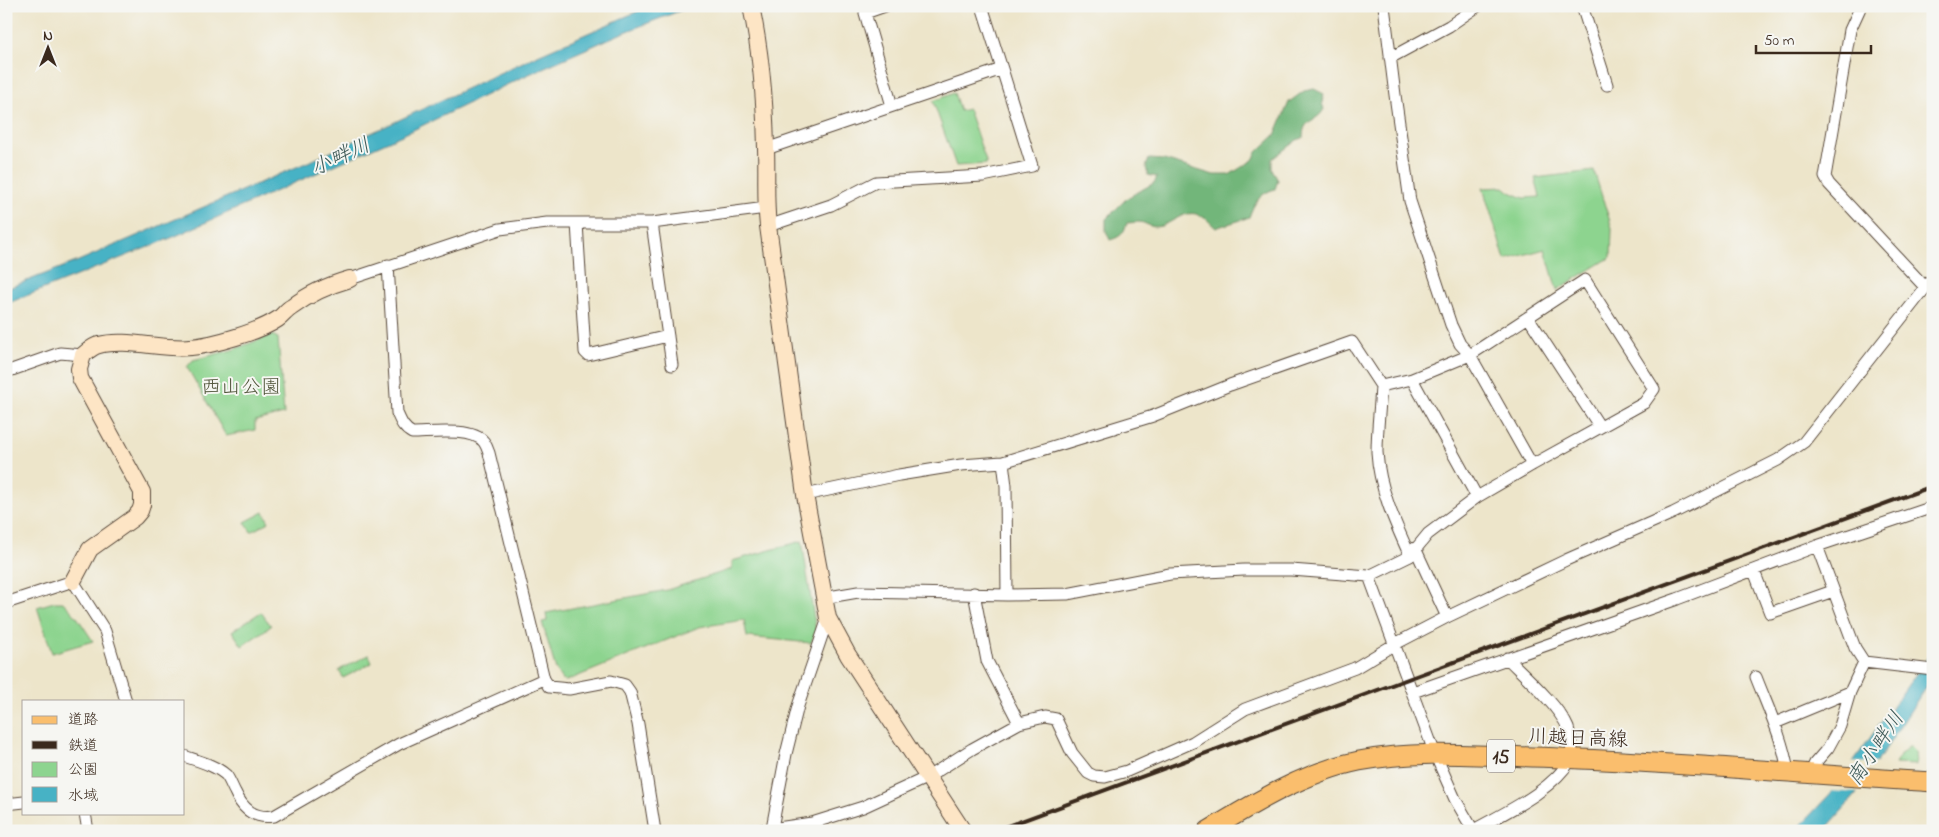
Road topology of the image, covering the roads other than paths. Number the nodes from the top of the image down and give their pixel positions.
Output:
1 (752, 6) edge
2 (885, 6) edge
3 (982, 6) edge
4 (1384, 6) edge
5 (1478, 6) edge
6 (1582, 6) edge
7 (1861, 6) edge
8 (1390, 58) junction
9 (1002, 69) junction
10 (1607, 85) dead end
11 (892, 106) junction
12 (766, 149) junction
13 (766, 208) junction
14 (577, 222) junction
15 (652, 223) junction
16 (768, 226) junction
17 (388, 265) junction
18 (350, 279) joint
19 (1929, 282) edge
20 (1528, 317) junction
21 (668, 336) junction
22 (83, 355) junction
23 (1470, 355) junction
24 (672, 365) dead end
25 (6, 372) edge
26 (1412, 379) junction
27 (1381, 386) junction
28 (1600, 427) junction
29 (1004, 462) junction
30 (1532, 465) junction
31 (805, 495) junction
32 (1477, 498) junction
33 (1933, 507) edge
34 (1818, 546) junction
35 (1413, 552) junction
36 (1754, 571) junction
37 (1370, 576) junction
38 (73, 581) junction
39 (1833, 591) junction
40 (974, 593) junction
41 (1007, 595) junction
42 (823, 598) junction
43 (6, 603) edge
44 (1447, 617) junction
45 (828, 618) junction
46 (1395, 644) junction
47 (1507, 658) junction
48 (1864, 662) junction
49 (1933, 670) edge
50 (1756, 677) dead end
51 (544, 679) junction
52 (1414, 692) junction
53 (1850, 692) junction
54 (126, 700) edge
55 (1019, 723) junction
56 (1775, 723) junction
57 (1436, 754) junction
58 (185, 756) edge
59 (1572, 758) junction
60 (1788, 772) junction
61 (1810, 774) junction
62 (928, 777) junction
63 (1933, 782) edge
64 (22, 802) edge
65 (6, 804) edge
66 (85, 814) edge
67 (773, 829) edge
68 (1473, 830) edge
69 (88, 831) edge
70 (655, 831) edge
71 (756, 831) edge
72 (963, 831) edge
73 (1208, 831) edge

1 - 12 street
2 - 11 street
3 - 9 street
4 - 8 street
5 - 8 street
6 - 10 street
7 - 19 street
8 - 23 street
9 - 11 street
9 - 16 street
11 - 12 street
12 - 13 street
13 - 15 street
13 - 16 street
14 - 15 street
14 - 17 street
14 - 21 street
15 - 21 street
16 - 31 street
17 - 18 street
17 - 51 street
18 - 22 street
19 - 44 street
20 - 23 street
20 - 28 street
20 - 28 street
21 - 24 street
22 - 25 street
22 - 38 street
23 - 26 street
23 - 30 street
26 - 27 street
26 - 32 street
27 - 29 street
27 - 35 street
28 - 30 street
29 - 31 street
29 - 41 street
30 - 32 street
31 - 42 street
32 - 35 street
33 - 34 street
34 - 36 street
34 - 39 street
35 - 37 street
35 - 44 street
36 - 39 street
36 - 47 street
37 - 41 street
37 - 46 street
38 - 43 street
38 - 54 street
39 - 48 street
40 - 41 street
40 - 42 street
40 - 55 street
42 - 45 street
44 - 46 street
45 - 62 street
45 - 67 street
46 - 52 street
46 - 55 street
47 - 52 street
47 - 59 street
48 - 49 street
48 - 53 street
50 - 56 street
51 - 58 street
51 - 70 street
52 - 57 street
53 - 56 street
53 - 61 street
55 - 62 street
56 - 60 street
57 - 59 main road, 川越日高線 / 15
57 - 68 street
57 - 73 main road, 川越日高線 / 15
59 - 60 main road, 川越日高線 / 15
59 - 68 street
60 - 61 main road, 川越日高線 / 15
61 - 63 main road, 川越日高線 / 15
62 - 67 street
62 - 72 street
64 - 65 street
66 - 69 street
67 - 71 street

